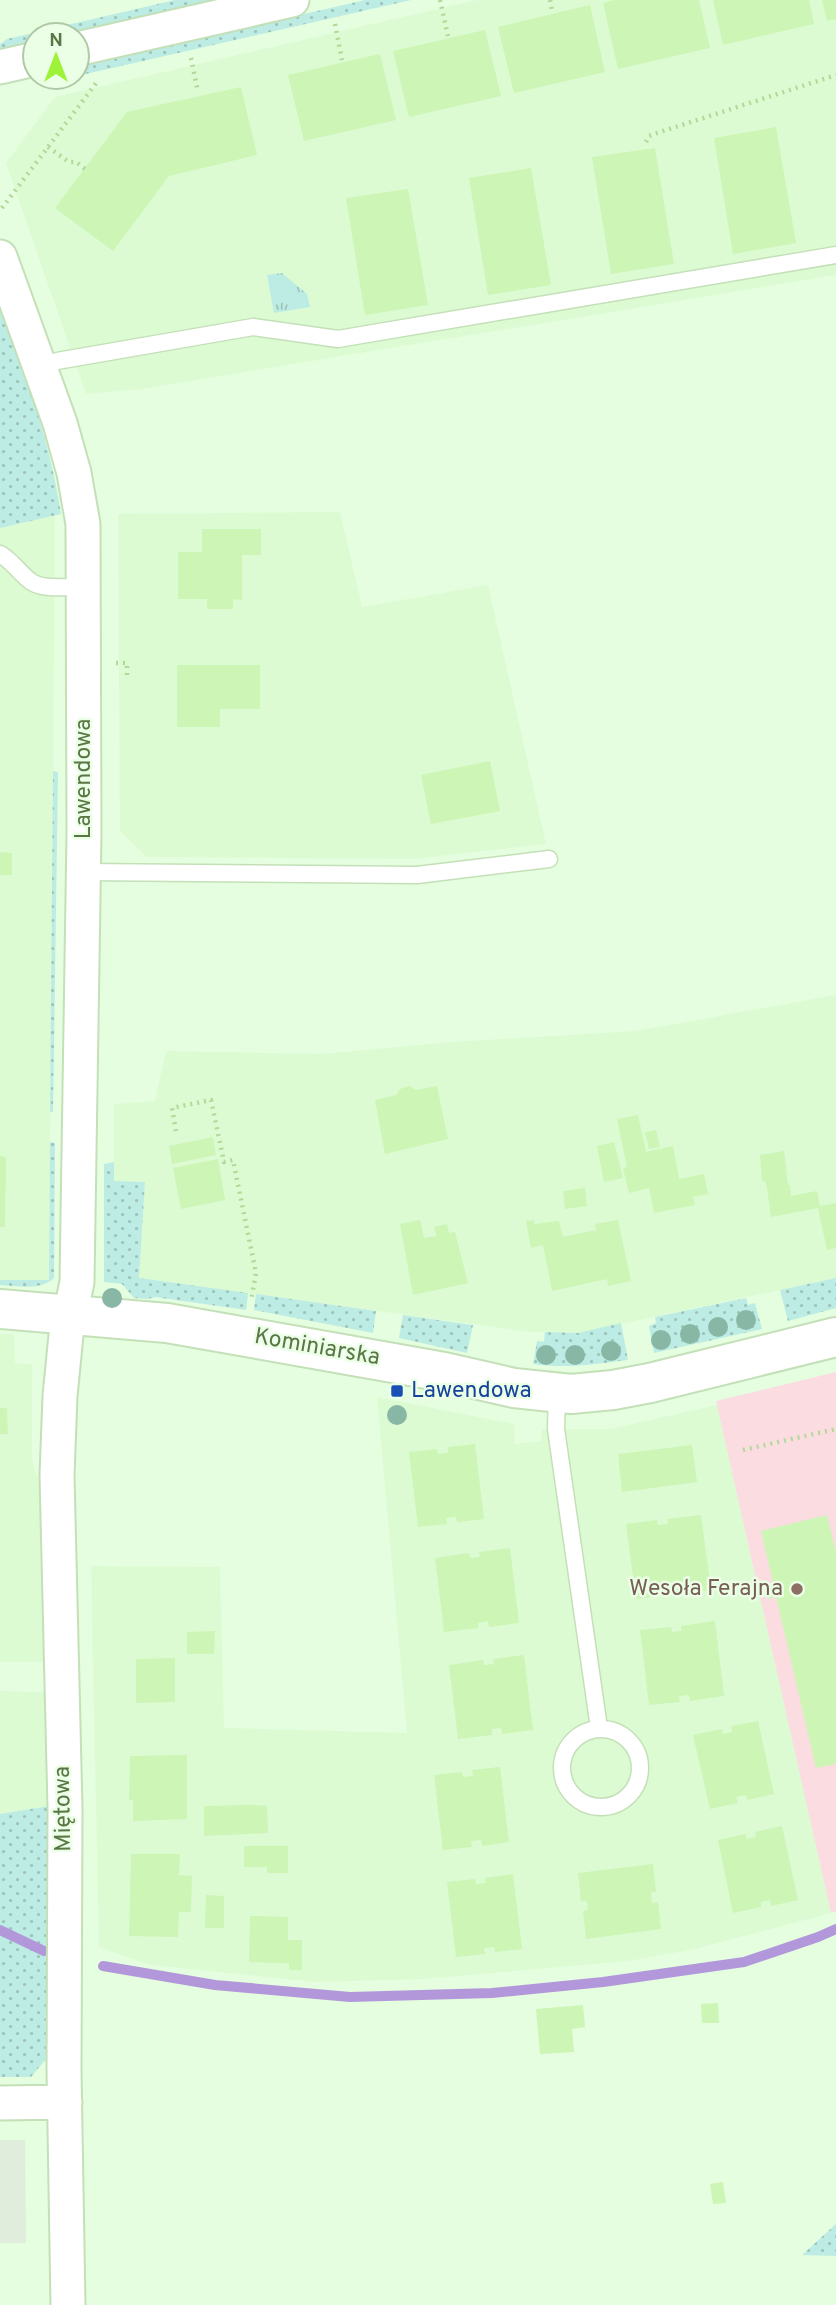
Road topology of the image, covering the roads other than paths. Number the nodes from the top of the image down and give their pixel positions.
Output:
1 (292, 0) edge
2 (91, 46) edge
3 (21, 62) edge
4 (0, 67) edge
5 (836, 255) edge
6 (0, 257) edge
7 (41, 368) junction
8 (0, 554) edge
9 (84, 587) junction
10 (549, 859) dead end
11 (83, 872) junction
12 (0, 1309) edge
13 (71, 1314) junction
14 (836, 1337) edge
15 (557, 1392) junction
16 (599, 1728) junction
17 (65, 2102) junction
18 (0, 2103) edge
19 (68, 2305) edge

1 - 2 street
3 - 4 street
5 - 7 lane
6 - 7 street, Lawendowa
7 - 9 street, Lawendowa
8 - 9 lane
9 - 11 street, Lawendowa
10 - 11 lane
11 - 13 street, Lawendowa
12 - 13 street, Kominiarska
13 - 15 street, Kominiarska
13 - 17 street, Miętowa
14 - 15 street, Kominiarska
15 - 16 lane
16 - 16 lane
17 - 18 street
17 - 19 street, Miętowa

